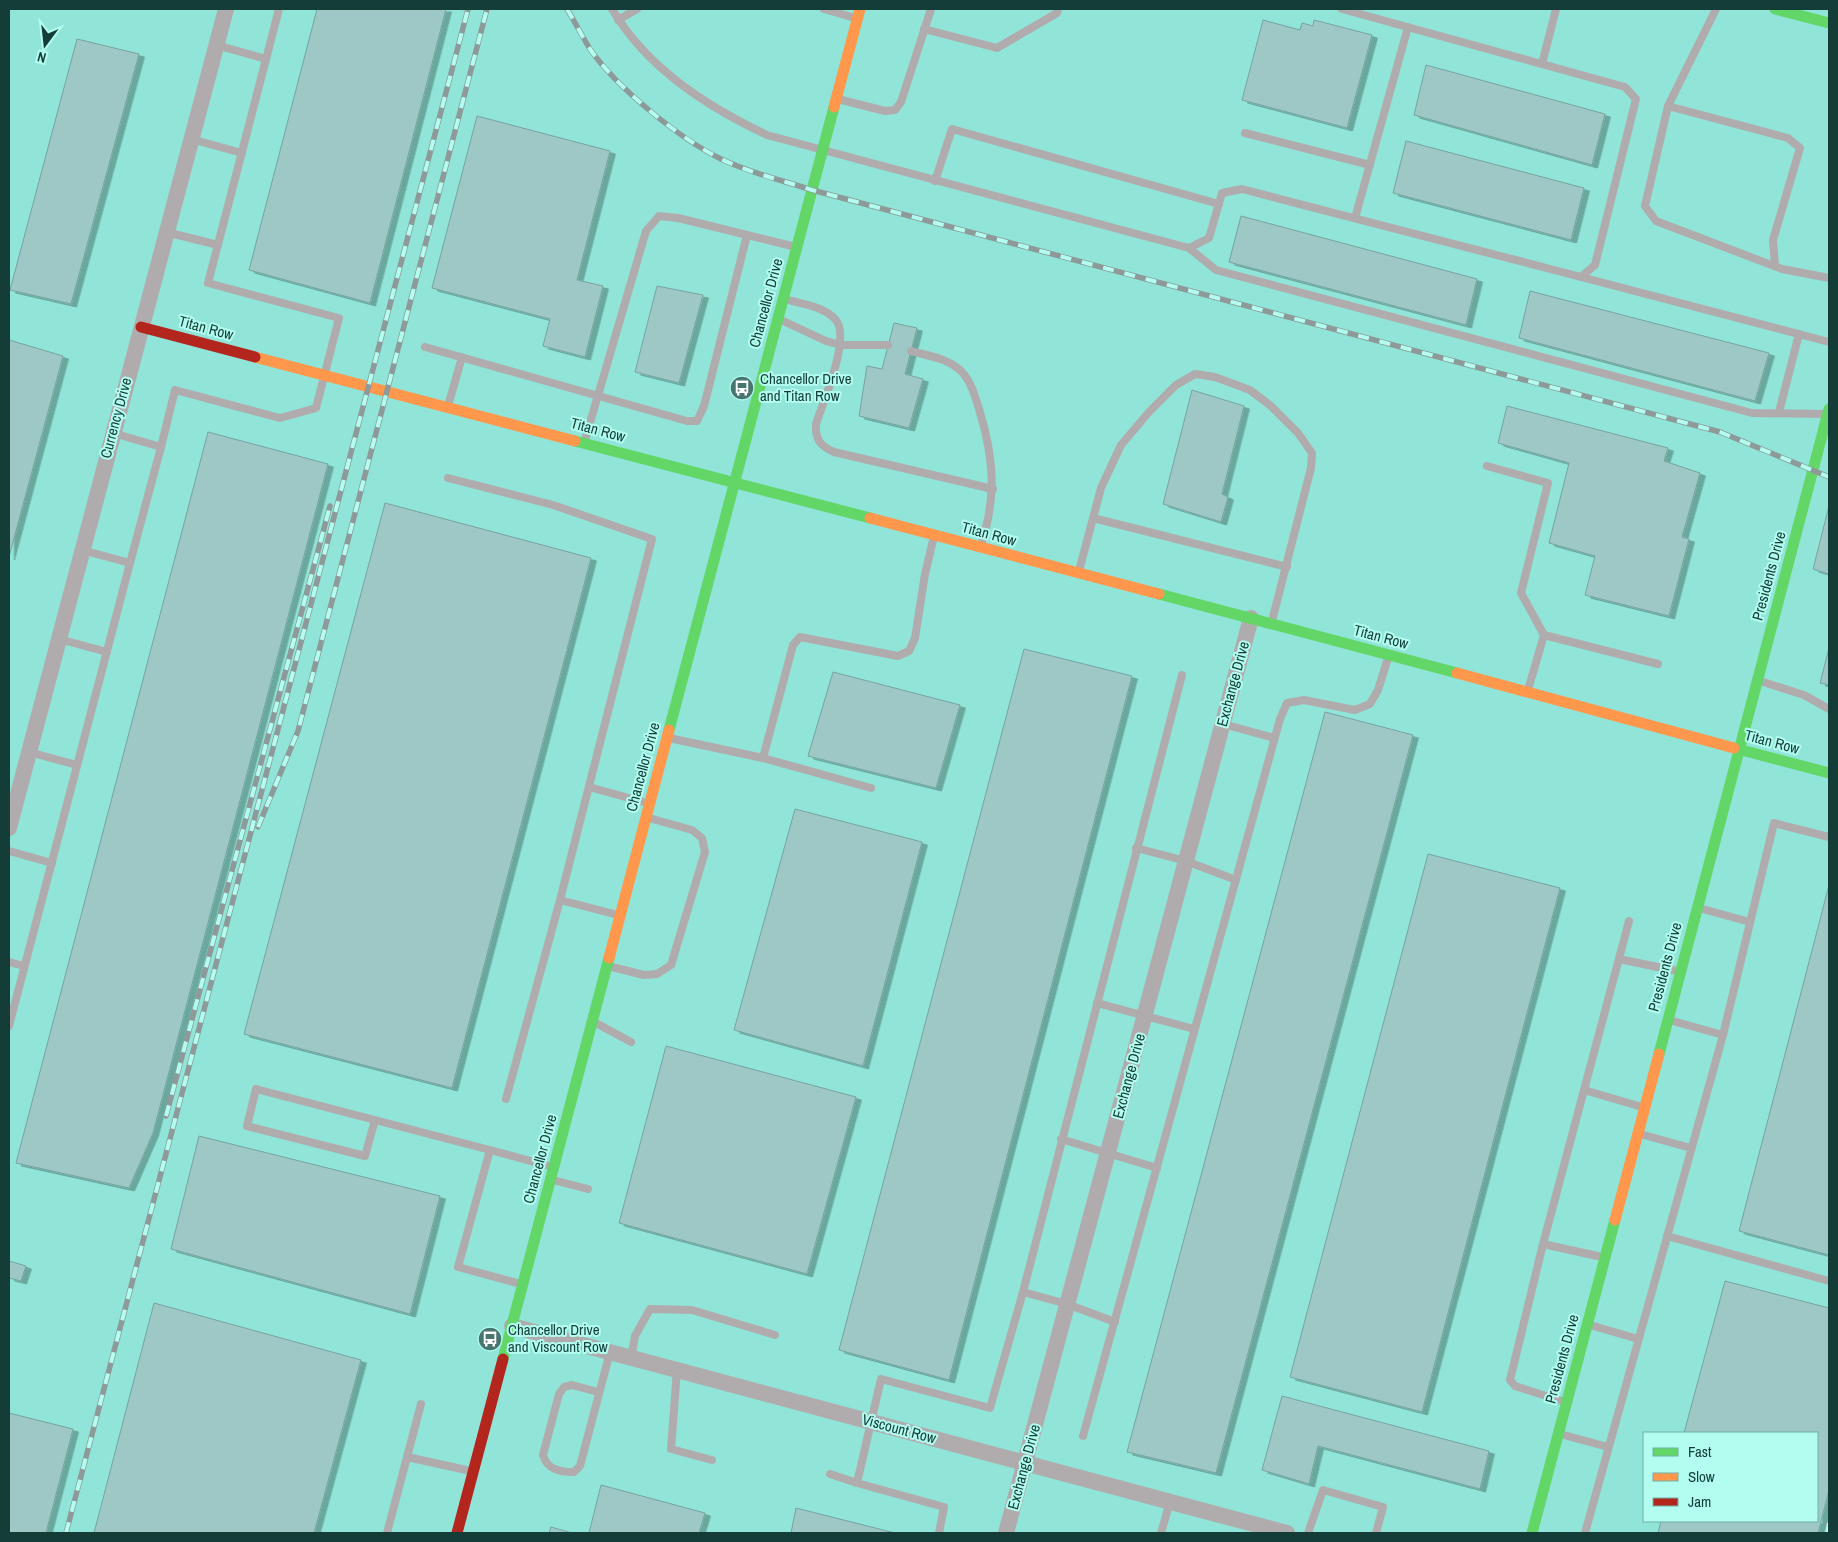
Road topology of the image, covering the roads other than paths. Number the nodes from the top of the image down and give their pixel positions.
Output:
1 (226, 9) edge
2 (279, 9) edge
3 (612, 9) edge
4 (637, 9) edge
5 (824, 9) edge
6 (931, 9) edge
7 (1058, 9) edge
8 (1342, 9) edge
9 (1556, 9) edge
10 (1716, 9) edge
11 (1775, 9) edge
12 (859, 14) edge
13 (618, 20) junction
14 (1829, 23) edge
15 (1408, 27) junction
16 (924, 29) junction
17 (216, 45) junction
18 (266, 58) junction
19 (1542, 64) junction
20 (836, 98) junction
21 (1668, 106) junction
22 (1245, 133) dead end
23 (191, 139) junction
24 (822, 151) junction
25 (242, 153) junction
26 (1370, 165) junction
27 (935, 181) junction
28 (1219, 204) junction
29 (1355, 218) junction
30 (166, 232) junction
31 (747, 235) junction
32 (218, 246) junction
33 (796, 247) junction
34 (1189, 248) junction
35 (1775, 266) junction
36 (1581, 277) junction
37 (1829, 278) edge
38 (783, 298) junction
39 (777, 318) junction
40 (141, 326) junction
41 (1798, 334) junction
42 (1829, 342) edge
43 (841, 345) junction
44 (888, 345) dead end
45 (425, 347) dead end
46 (911, 351) dead end
47 (462, 357) junction
48 (325, 374) junction
49 (598, 397) junction
50 (448, 407) junction
51 (1779, 412) junction
52 (1829, 412) edge
53 (112, 433) junction
54 (585, 442) junction
55 (161, 446) junction
56 (1487, 466) dead end
57 (448, 478) dead end
58 (734, 481) junction
59 (993, 489) junction
60 (1093, 518) junction
61 (934, 535) junction
62 (981, 547) junction
63 (82, 550) junction
64 (130, 564) junction
65 (1287, 567) junction
66 (1078, 573) junction
67 (1251, 618) junction
68 (1271, 623) junction
69 (1544, 635) junction
70 (59, 639) junction
71 (106, 652) junction
72 (1388, 655) junction
73 (1658, 664) dead end
74 (1182, 675) dead end
75 (1756, 680) junction
76 (1528, 692) junction
77 (1829, 709) edge
78 (1223, 724) junction
79 (667, 737) junction
80 (1274, 738) junction
81 (1738, 748) junction
82 (29, 752) junction
83 (763, 758) junction
84 (77, 765) junction
85 (1829, 773) edge
86 (589, 787) junction
87 (871, 788) dead end
88 (649, 804) junction
89 (646, 816) junction
90 (9, 828) edge
91 (1829, 838) edge
92 (1136, 848) junction
93 (9, 851) edge
94 (1186, 861) junction
95 (52, 863) junction
96 (1236, 880) junction
97 (560, 900) junction
98 (1696, 907) junction
99 (620, 915) junction
100 (1629, 921) dead end
101 (1750, 922) junction
102 (1619, 959) junction
103 (9, 962) edge
104 (606, 965) junction
105 (24, 966) junction
106 (1679, 972) junction
107 (1097, 1003) junction
108 (1144, 1017) junction
109 (1666, 1020) junction
110 (592, 1021) junction
111 (9, 1026) edge
112 (1194, 1029) junction
113 (1723, 1035) junction
114 (631, 1042) dead end
115 (1584, 1090) junction
116 (506, 1099) dead end
117 (1644, 1107) junction
118 (375, 1120) junction
119 (1637, 1133) junction
120 (1061, 1139) junction
121 (1691, 1148) junction
122 (490, 1150) junction
123 (1108, 1152) junction
124 (1157, 1168) junction
125 (552, 1173) junction
126 (588, 1189) dead end
127 (1667, 1236) junction
128 (1543, 1244) junction
129 (1604, 1258) junction
130 (1829, 1282) edge
131 (523, 1284) junction
132 (1023, 1292) junction
133 (1067, 1304) junction
134 (1114, 1322) junction
135 (1586, 1324) junction
136 (512, 1326) junction
137 (775, 1335) dead end
138 (1638, 1339) junction
139 (610, 1352) junction
140 (631, 1358) junction
141 (677, 1370) junction
142 (598, 1392) junction
143 (1566, 1402) junction
144 (421, 1404) dead end
145 (870, 1422) junction
146 (1558, 1433) junction
147 (1084, 1436) dead end
148 (1608, 1447) junction
149 (407, 1457) junction
150 (712, 1460) dead end
151 (1025, 1463) junction
152 (473, 1472) junction
153 (830, 1474) dead end
154 (857, 1483) junction
155 (1170, 1502) junction
156 (387, 1533) edge
157 (457, 1533) edge
158 (939, 1533) edge
159 (1006, 1533) edge
160 (1161, 1533) edge
161 (1287, 1533) edge
162 (1308, 1533) edge
163 (1376, 1533) edge
164 (1532, 1533) edge
165 (1585, 1533) edge

1 - 17 street, Currency Drive
2 - 18 lane
3 - 13 lane
4 - 13 lane
5 - 12 lane
6 - 16 lane
7 - 16 lane
8 - 15 lane
9 - 19 lane
10 - 21 lane
11 - 14 street
12 - 20 street, Chancellor Drive
13 - 24 lane
15 - 19 lane
15 - 26 lane
16 - 20 lane
17 - 18 lane
17 - 23 street, Currency Drive
18 - 25 lane
19 - 36 lane
20 - 24 street, Chancellor Drive
21 - 35 lane
21 - 35 lane
22 - 26 lane
23 - 25 lane
23 - 30 street, Currency Drive
24 - 27 lane
24 - 33 street, Chancellor Drive
25 - 32 lane
26 - 29 lane
27 - 28 lane
27 - 34 lane
28 - 29 lane
28 - 34 lane
29 - 36 lane
30 - 32 lane
30 - 40 street, Currency Drive
31 - 33 lane
31 - 49 lane
31 - 49 lane
32 - 48 lane
33 - 38 street, Chancellor Drive
34 - 51 lane
35 - 37 lane
36 - 41 lane
38 - 39 street, Chancellor Drive
38 - 43 lane
39 - 43 lane
39 - 58 street, Chancellor Drive
40 - 48 street, Titan Row
40 - 53 street, Currency Drive
41 - 42 lane
41 - 51 lane
43 - 44 lane
43 - 59 lane
45 - 47 lane
46 - 59 lane
47 - 49 lane
47 - 50 lane
48 - 50 street, Titan Row
48 - 55 lane
49 - 54 lane
50 - 54 street, Titan Row
51 - 52 lane
52 - 75 street, Presidents Drive
53 - 55 lane
53 - 63 street, Currency Drive
54 - 58 street, Titan Row
55 - 64 lane
56 - 69 lane
57 - 86 lane
58 - 61 street, Titan Row
58 - 79 street, Chancellor Drive
59 - 62 lane
60 - 65 lane
60 - 65 lane
60 - 66 lane
61 - 62 street, Titan Row
61 - 83 lane
62 - 66 street, Titan Row
63 - 64 lane
63 - 70 street, Currency Drive
64 - 71 lane
65 - 68 lane
66 - 67 street, Titan Row
67 - 68 street, Titan Row
67 - 78 street, Exchange Drive
68 - 72 street, Titan Row
69 - 73 lane
69 - 76 lane
70 - 71 lane
70 - 82 street, Currency Drive
71 - 84 lane
72 - 76 street, Titan Row
72 - 80 lane
74 - 92 lane
75 - 77 lane
75 - 81 street, Presidents Drive
76 - 81 street, Titan Row
78 - 80 lane
78 - 94 street, Exchange Drive
79 - 83 lane
79 - 88 street, Chancellor Drive
80 - 96 lane
81 - 85 street, Titan Row
81 - 98 street, Presidents Drive
82 - 84 lane
82 - 90 street, Currency Drive
83 - 87 lane
84 - 95 lane
86 - 88 lane
86 - 97 lane
88 - 89 street, Chancellor Drive
89 - 99 street, Chancellor Drive
89 - 104 lane
91 - 101 lane
92 - 94 lane
92 - 107 lane
93 - 95 lane
94 - 96 lane
94 - 108 street, Exchange Drive
95 - 105 lane
96 - 112 lane
97 - 99 lane
97 - 116 lane
98 - 101 lane
98 - 106 street, Presidents Drive
99 - 104 street, Chancellor Drive
100 - 102 lane
101 - 113 lane
102 - 106 lane
102 - 115 lane
103 - 105 lane
104 - 110 street, Chancellor Drive
105 - 111 lane
106 - 109 street, Presidents Drive
107 - 108 lane
107 - 120 lane
108 - 112 lane
108 - 123 street, Exchange Drive
109 - 113 lane
109 - 117 street, Presidents Drive
110 - 114 lane
110 - 125 street, Chancellor Drive
112 - 124 lane
113 - 121 lane
115 - 117 lane
115 - 128 lane
117 - 119 street, Presidents Drive
118 - 118 lane
118 - 122 lane
119 - 121 lane
119 - 129 street, Presidents Drive
120 - 123 lane
120 - 132 lane
121 - 127 lane
122 - 125 lane
122 - 131 lane
123 - 124 lane
123 - 133 street, Exchange Drive
124 - 134 lane
125 - 126 lane
125 - 131 street, Chancellor Drive
127 - 130 lane
127 - 138 lane
128 - 129 lane
128 - 143 lane
129 - 135 street, Presidents Drive
131 - 136 street, Chancellor Drive
132 - 133 lane
132 - 145 lane
133 - 134 lane
133 - 151 street, Exchange Drive
134 - 147 lane
135 - 138 lane
135 - 143 street, Presidents Drive
136 - 139 street, Viscount Row
136 - 152 street, Chancellor Drive
137 - 140 lane
138 - 148 lane
139 - 140 street, Viscount Row
139 - 142 lane
140 - 141 street, Viscount Row
141 - 145 street, Viscount Row
141 - 150 lane
142 - 142 lane
143 - 146 street, Presidents Drive
144 - 149 lane
145 - 151 street, Viscount Row
145 - 154 lane
146 - 148 lane
146 - 164 street, Presidents Drive
148 - 165 lane
149 - 152 lane
149 - 156 lane
151 - 155 street, Viscount Row
151 - 159 street, Exchange Drive
152 - 157 street, Chancellor Drive
153 - 154 lane
154 - 158 lane
155 - 160 lane
155 - 161 street, Viscount Row
162 - 163 lane

